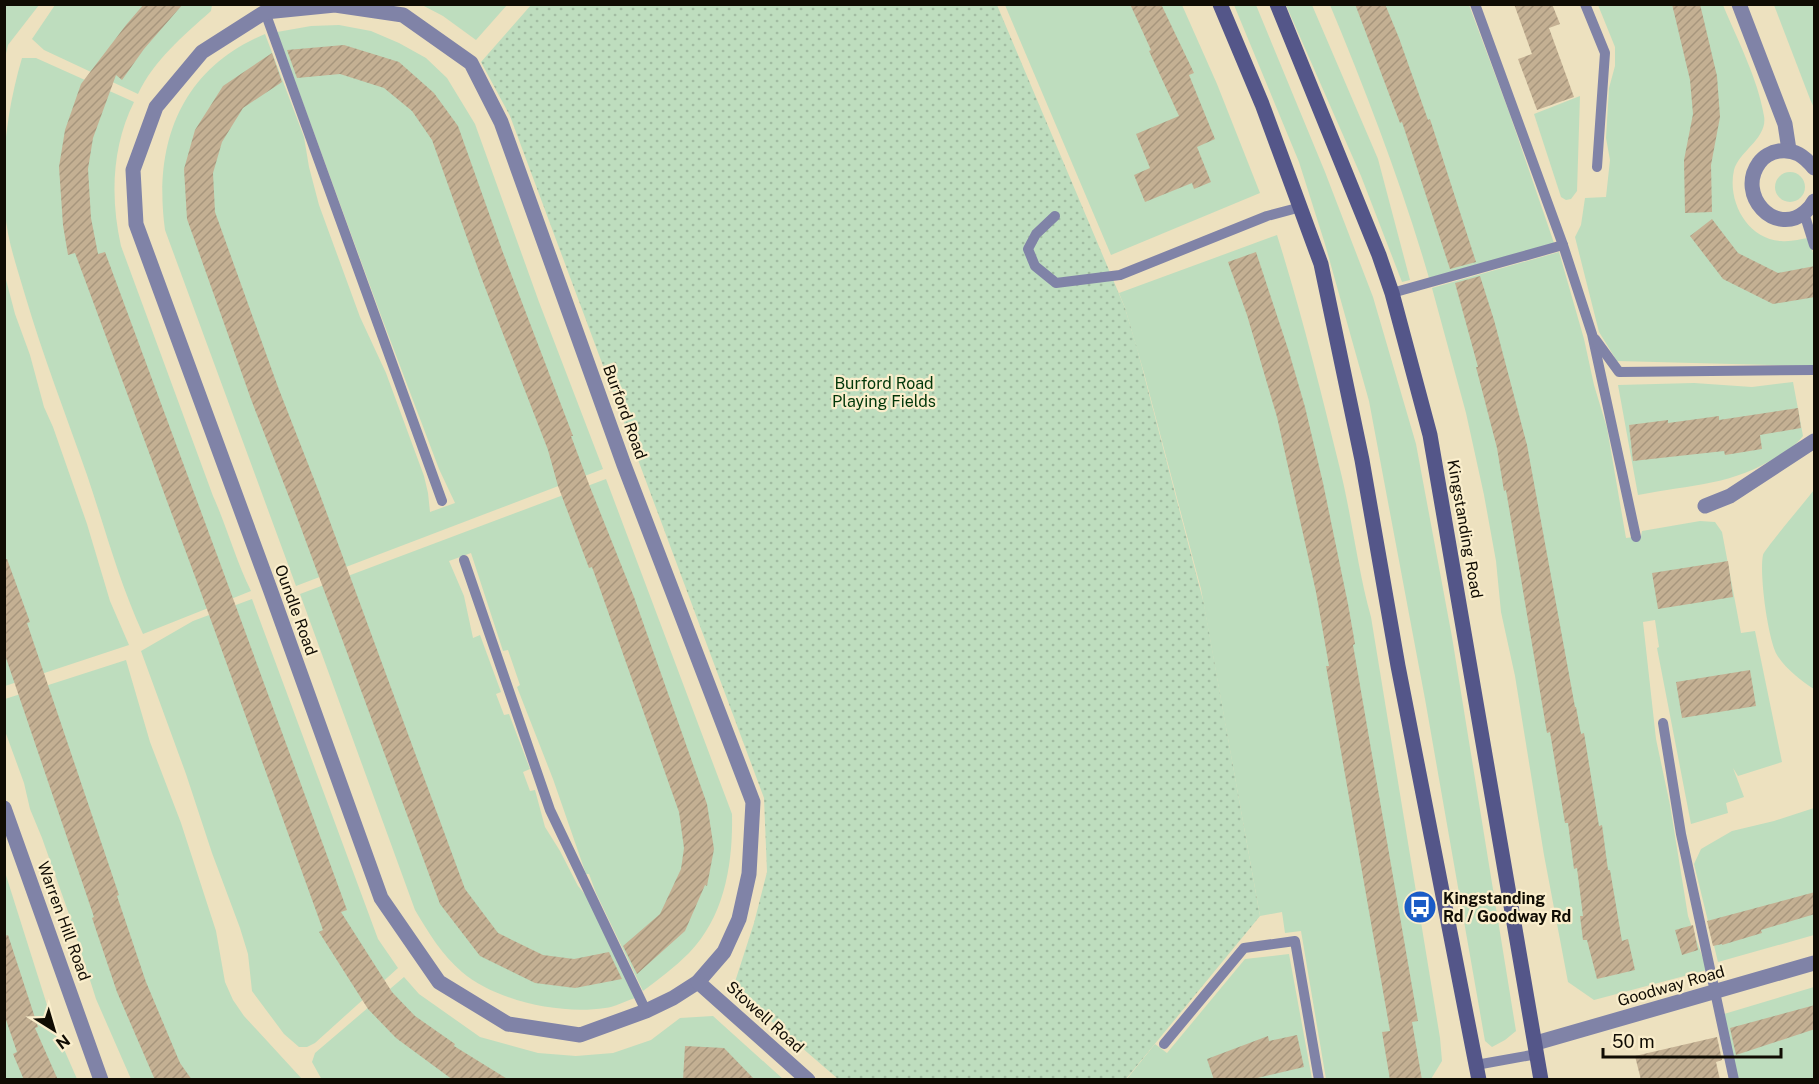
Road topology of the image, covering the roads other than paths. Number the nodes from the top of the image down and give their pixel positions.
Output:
1 (1220, 4) edge
2 (1277, 4) edge
3 (1475, 4) edge
4 (1585, 4) edge
5 (1739, 4) edge
6 (263, 8) edge
7 (1789, 150) junction
8 (1597, 166) dead end
9 (1815, 168) edge
10 (1300, 207) junction
11 (1809, 207) edge
12 (1055, 216) dead end
13 (1563, 245) junction
14 (1815, 245) edge
15 (1392, 293) junction
16 (1592, 334) junction
17 (1815, 370) edge
18 (1815, 441) edge
19 (442, 501) dead end
20 (1705, 506) dead end
21 (1636, 537) dead end
22 (464, 560) dead end
23 (1663, 723) dead end
24 (4, 808) edge
25 (1815, 963) edge
26 (698, 982) junction
27 (1716, 992) junction
28 (646, 1011) junction
29 (1164, 1044) dead end
30 (1537, 1049) junction
31 (1478, 1072) edge
32 (101, 1080) edge
33 (808, 1080) edge
34 (1319, 1080) edge
35 (1542, 1080) edge
36 (1734, 1080) edge

1 - 10 main road
2 - 15 main road, Kingstanding Road
3 - 13 lane
4 - 8 lane
5 - 7 street
6 - 19 lane
6 - 26 street, Burford Road
6 - 28 street, Oundle Road
7 - 9 street
7 - 11 street
10 - 12 lane
10 - 31 main road
11 - 14 lane
13 - 15 lane
13 - 16 lane
15 - 30 main road, Kingstanding Road
16 - 17 lane
16 - 21 lane
18 - 20 street
22 - 28 lane
23 - 27 lane
24 - 32 street, Warren Hill Road
25 - 27 street, Goodway Road
26 - 28 street, Oundle Road
26 - 33 street, Stowell Road
27 - 30 street, Goodway Road
27 - 36 lane
29 - 34 lane
30 - 31 lane
30 - 35 main road, Kingstanding Road

